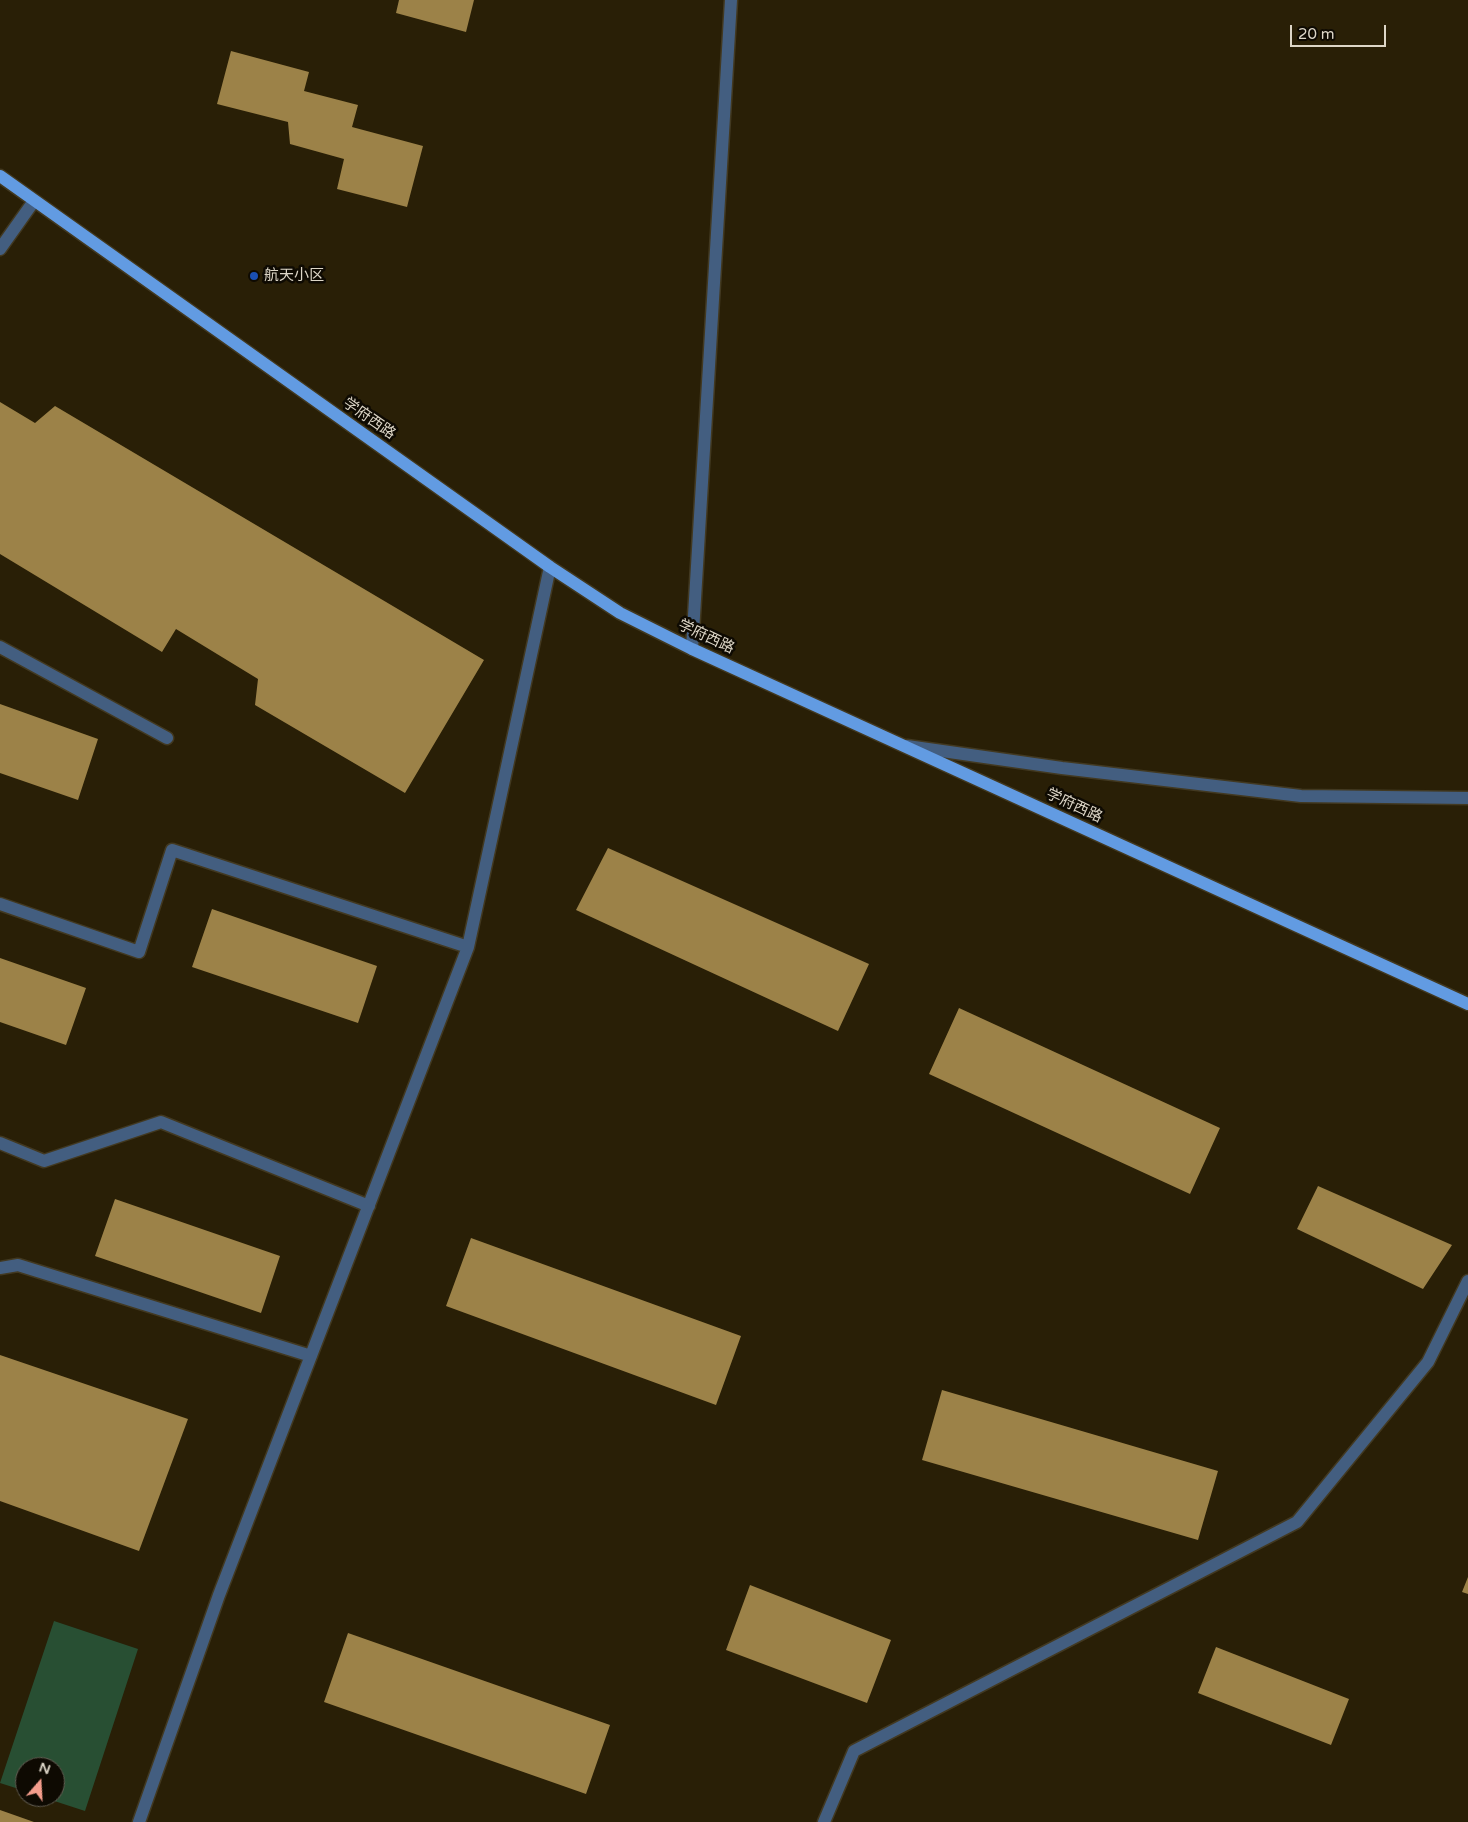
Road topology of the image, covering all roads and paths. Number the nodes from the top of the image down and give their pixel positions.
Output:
1 (731, 0) edge
2 (0, 176) edge
3 (34, 202) junction
4 (0, 249) edge
5 (550, 567) junction
6 (0, 647) edge
7 (692, 649) junction
8 (167, 738) dead end
9 (902, 745) junction
10 (1468, 798) edge
11 (0, 904) edge
12 (468, 947) junction
13 (1468, 1004) edge
14 (0, 1143) edge
15 (369, 1206) junction
16 (0, 1268) edge
17 (1468, 1281) edge
18 (311, 1356) junction
19 (139, 1822) edge
20 (824, 1822) edge

1 - 7 street
2 - 3 main road, 学府西路
3 - 4 street
3 - 5 main road, 学府西路
5 - 7 main road, 学府西路
5 - 12 street
6 - 8 street
7 - 9 main road, 学府西路
9 - 10 street
9 - 13 main road, 学府西路
11 - 12 street
12 - 15 street
14 - 15 street
15 - 18 street
16 - 18 street
17 - 20 street
18 - 19 street

